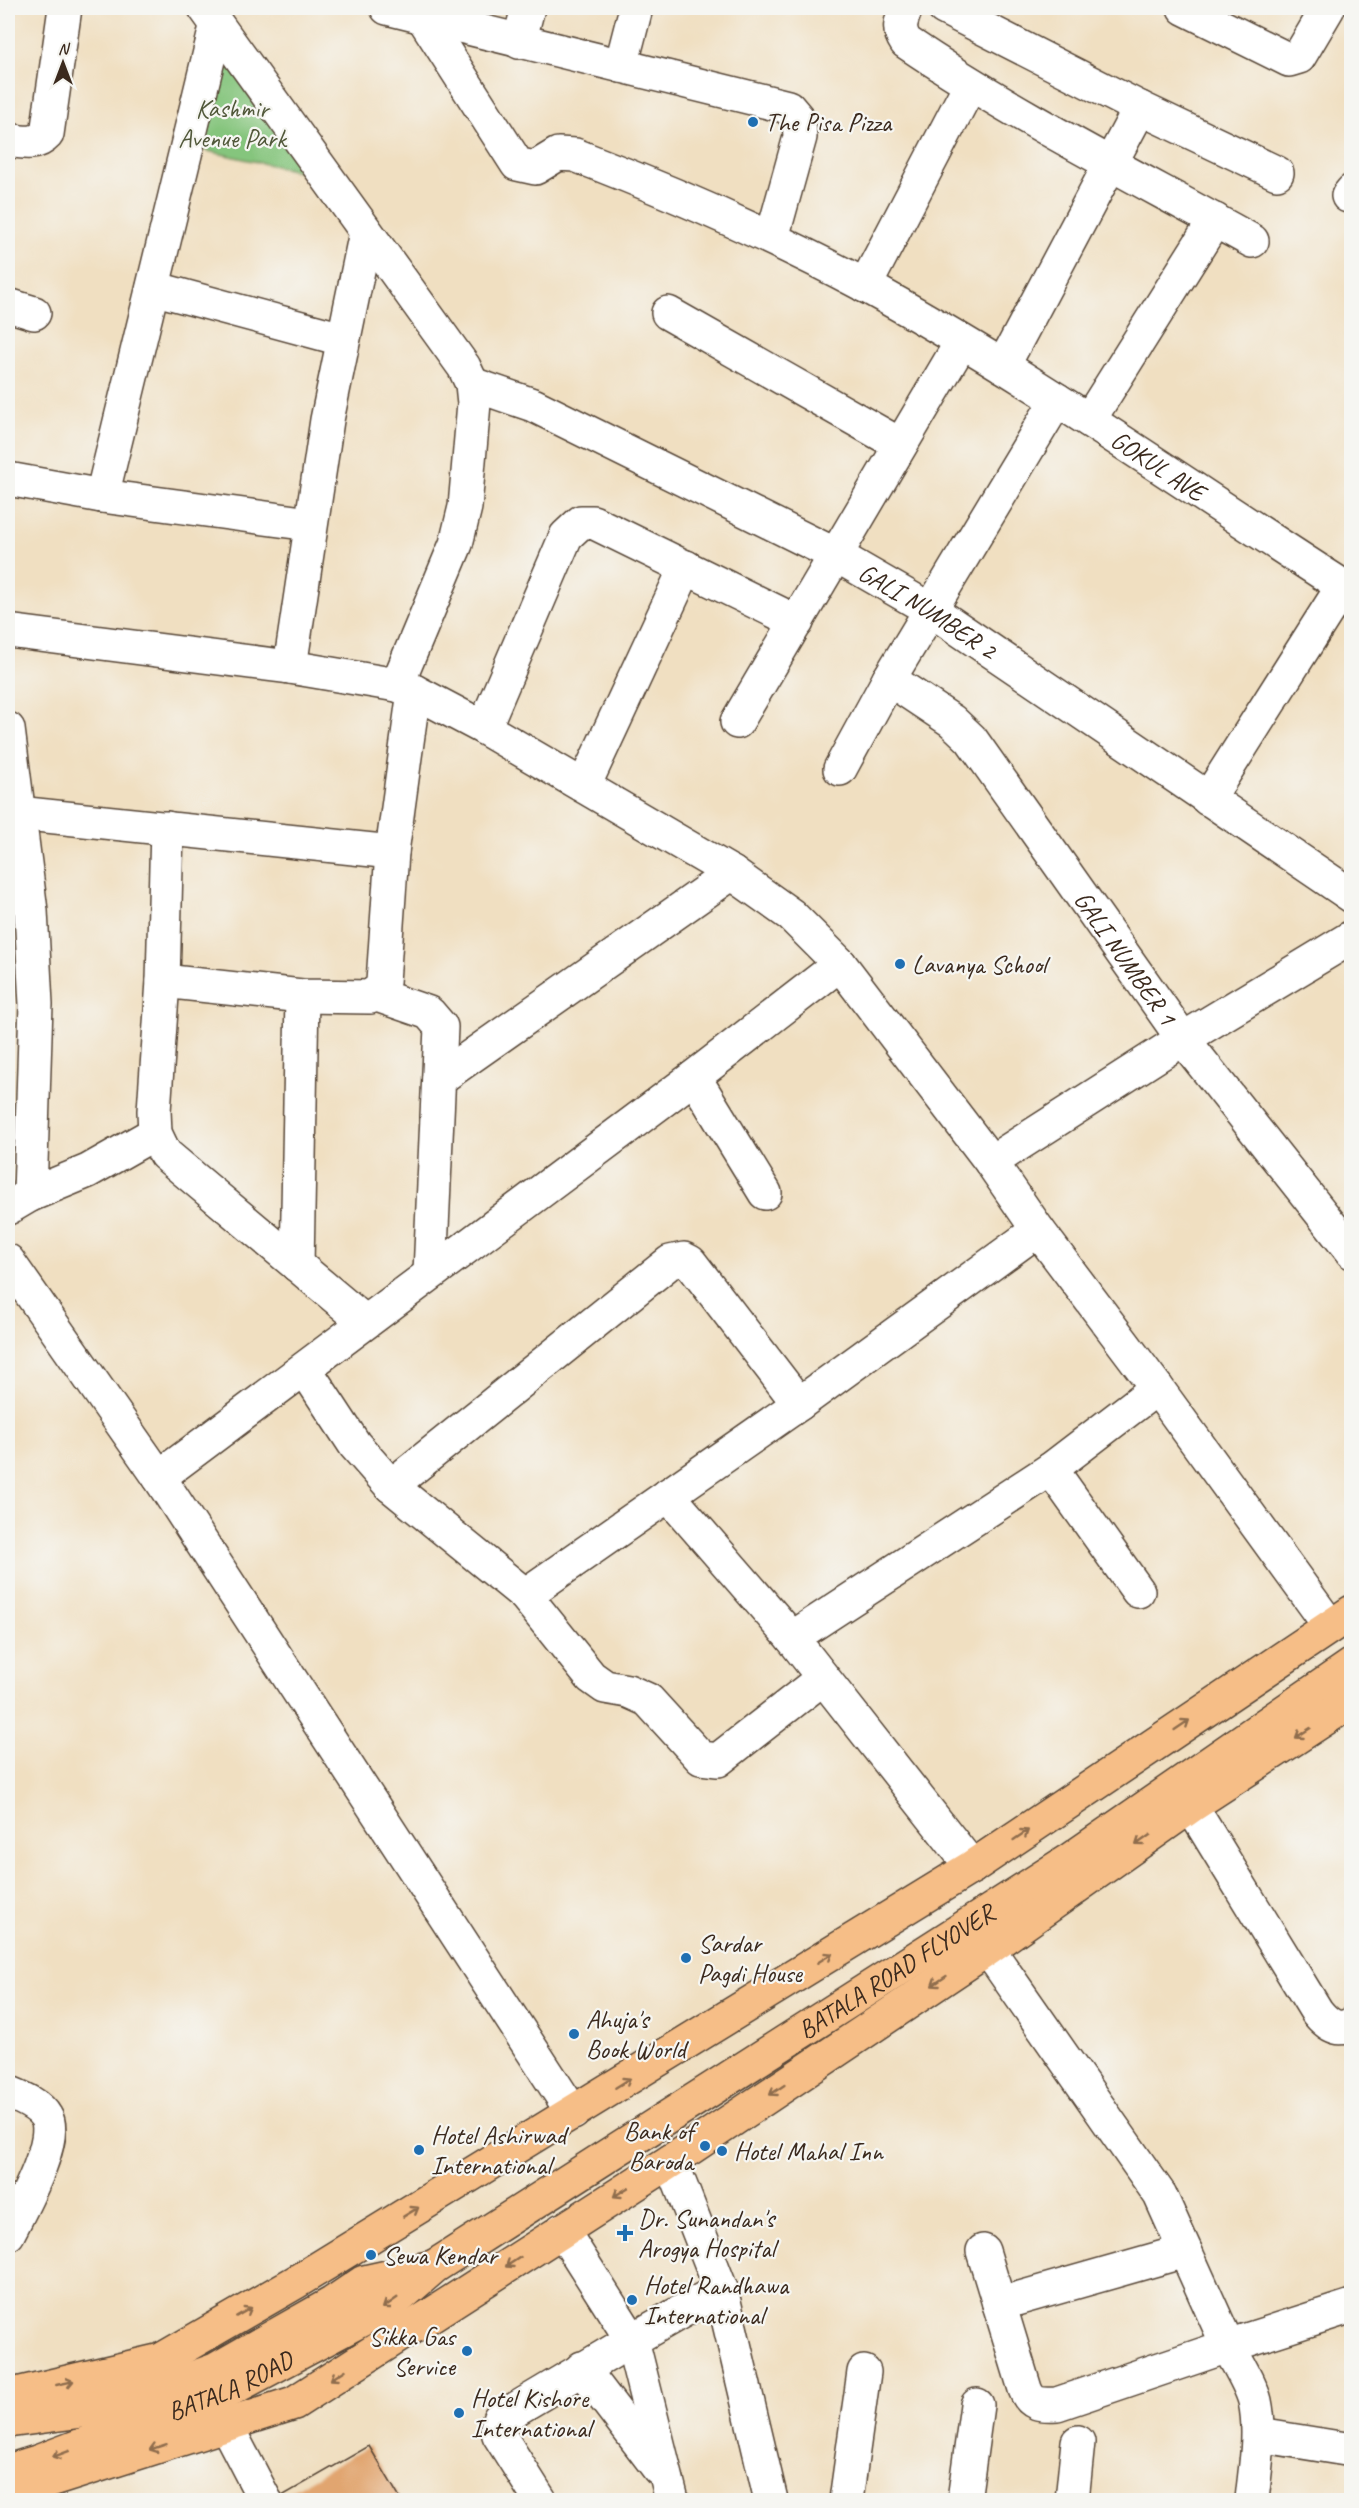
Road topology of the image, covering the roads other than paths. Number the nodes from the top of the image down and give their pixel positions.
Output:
1 (65, 8) edge
2 (387, 8) edge
3 (528, 8) edge
4 (636, 8) edge
5 (906, 8) edge
6 (944, 8) edge
7 (1184, 8) edge
8 (1328, 8) edge
9 (210, 17) edge
10 (424, 18) junction
11 (519, 42) junction
12 (621, 66) junction
13 (970, 85) junction
14 (1140, 108) junction
15 (8, 140) edge
16 (1110, 166) junction
17 (1277, 173) dead end
18 (1215, 220) junction
19 (366, 232) junction
20 (772, 238) junction
21 (1252, 241) dead end
22 (865, 286) junction
23 (153, 288) junction
24 (668, 313) dead end
25 (342, 339) junction
26 (961, 343) junction
27 (1003, 366) junction
28 (472, 384) junction
29 (1057, 400) junction
30 (1089, 420) junction
31 (899, 444) junction
32 (8, 479) edge
33 (102, 496) junction
34 (310, 524) junction
35 (834, 554) junction
36 (686, 567) junction
37 (1347, 589) edge
38 (931, 610) junction
39 (797, 622) junction
40 (8, 631) edge
41 (290, 667) junction
42 (889, 679) junction
43 (405, 688) junction
44 (737, 722) dead end
45 (484, 728) junction
46 (8, 729) edge
47 (840, 769) dead end
48 (584, 786) junction
49 (1208, 799) junction
50 (12, 812) edge
51 (167, 828) junction
52 (392, 852) junction
53 (732, 873) junction
54 (1352, 896) edge
55 (1352, 937) edge
56 (840, 964) junction
57 (163, 981) junction
58 (374, 994) junction
59 (302, 996) junction
60 (1183, 1038) junction
61 (694, 1077) junction
62 (439, 1079) junction
63 (155, 1133) junction
64 (991, 1162) junction
65 (765, 1192) dead end
66 (19, 1202) edge
67 (1038, 1230) junction
68 (1352, 1252) edge
69 (8, 1261) edge
70 (297, 1265) junction
71 (430, 1273) junction
72 (364, 1322) junction
73 (305, 1369) junction
74 (1157, 1388) junction
75 (800, 1404) junction
76 (1051, 1469) junction
77 (159, 1477) junction
78 (391, 1486) junction
79 (668, 1495) junction
80 (1138, 1591) dead end
81 (525, 1595) junction
82 (1341, 1619) edge
83 (792, 1638) junction
84 (1352, 1665) edge
85 (823, 1678) junction
86 (1352, 1701) edge
87 (1191, 1806) junction
88 (972, 1867) junction
89 (988, 1949) junction
90 (1352, 2024) edge
91 (8, 2092) edge
92 (573, 2113) junction
93 (671, 2161) junction
94 (562, 2230) junction
95 (8, 2234) edge
96 (983, 2251) dead end
97 (1185, 2251) junction
98 (435, 2266) junction
99 (312, 2273) junction
100 (722, 2289) junction
101 (333, 2303) junction
102 (999, 2304) junction
103 (1352, 2306) edge
104 (632, 2340) junction
105 (1228, 2346) junction
106 (582, 2368) junction
107 (864, 2372) dead end
108 (8, 2396) edge
109 (977, 2405) dead end
110 (8, 2421) edge
111 (226, 2425) junction
112 (1258, 2435) junction
113 (1078, 2442) dead end
114 (1352, 2450) edge
115 (8, 2464) edge
116 (8, 2471) edge
117 (669, 2490) edge
118 (8, 2493) edge
119 (265, 2500) edge
120 (540, 2500) edge
121 (771, 2500) edge
122 (846, 2500) edge
123 (964, 2500) edge
124 (1072, 2500) edge
125 (1252, 2500) edge

1 - 15 street
2 - 10 street
3 - 11 street
4 - 12 street
5 - 13 street
6 - 14 street
7 - 8 street
9 - 19 street
9 - 23 street
10 - 11 street
10 - 20 street, GOKUL AVE
11 - 12 street
12 - 20 street
13 - 16 street
13 - 22 street
14 - 16 street
14 - 17 street
16 - 18 street
16 - 27 street
18 - 21 street
18 - 30 street
19 - 25 street
19 - 28 street
20 - 22 street, GOKUL AVE
22 - 26 street, GOKUL AVE
23 - 25 street
23 - 33 street
24 - 31 street
25 - 34 street
26 - 27 street, GOKUL AVE
26 - 31 street
27 - 29 street, GOKUL AVE
28 - 35 street, GALI NUMBER 2
28 - 43 street
29 - 30 street, GOKUL AVE
29 - 38 street
30 - 37 street, GOKUL AVE
31 - 35 street
32 - 33 street
33 - 34 street
34 - 41 street
35 - 38 street, GALI NUMBER 2
35 - 39 street
36 - 39 street
36 - 45 street
36 - 48 street
37 - 49 street
38 - 42 street
38 - 49 street, GALI NUMBER 2
39 - 44 street
40 - 41 street
41 - 43 street
42 - 47 street
42 - 60 street, GALI NUMBER 1
43 - 45 street
43 - 52 street
45 - 48 street
46 - 50 street
48 - 53 street
49 - 54 street, GALI NUMBER 2
50 - 51 street
50 - 66 street
51 - 52 street
51 - 57 street
52 - 58 street
53 - 56 street
53 - 62 street
55 - 60 street
56 - 61 street
56 - 64 street
57 - 59 street
57 - 63 street
58 - 59 street
58 - 62 street
59 - 70 street
60 - 64 street
60 - 68 street, GALI NUMBER 1
61 - 65 street
61 - 71 street
62 - 71 street
63 - 66 street
63 - 70 street
64 - 67 street
67 - 74 street
67 - 75 street
69 - 77 street
70 - 72 street
71 - 72 street
72 - 73 street
73 - 77 street
73 - 78 street
74 - 76 street
74 - 82 street
75 - 78 street
75 - 79 street
76 - 80 street
76 - 83 street
77 - 92 street
78 - 81 street
79 - 81 street
79 - 83 street
81 - 85 street
88 -> 82 main road
83 - 85 street
84 - 98 main road, BATALA ROAD FLYOVER
85 - 88 street
86 -> 87 main road
87 -> 89 main road
87 - 90 street
92 -> 88 main road
89 -> 93 main road
89 - 97 street
91 - 95 street
99 -> 92 main road
93 -> 94 main road
93 - 100 street
94 - 104 street
94 -> 111 main road
96 - 102 street
97 - 102 street
97 - 105 street
98 - 101 main road
98 -> 116 main road, BATALA ROAD
99 - 101 main road
108 -> 99 main road
100 - 104 street
100 - 121 street
101 - 110 main road
102 - 105 street
103 - 105 street
104 - 106 street
104 - 117 street
105 - 112 street
106 - 117 street
106 - 120 street
107 - 122 street
109 - 123 street
110 - 115 main road
111 -> 118 main road
111 - 119 street
112 - 114 street
112 - 125 street
113 - 124 street

